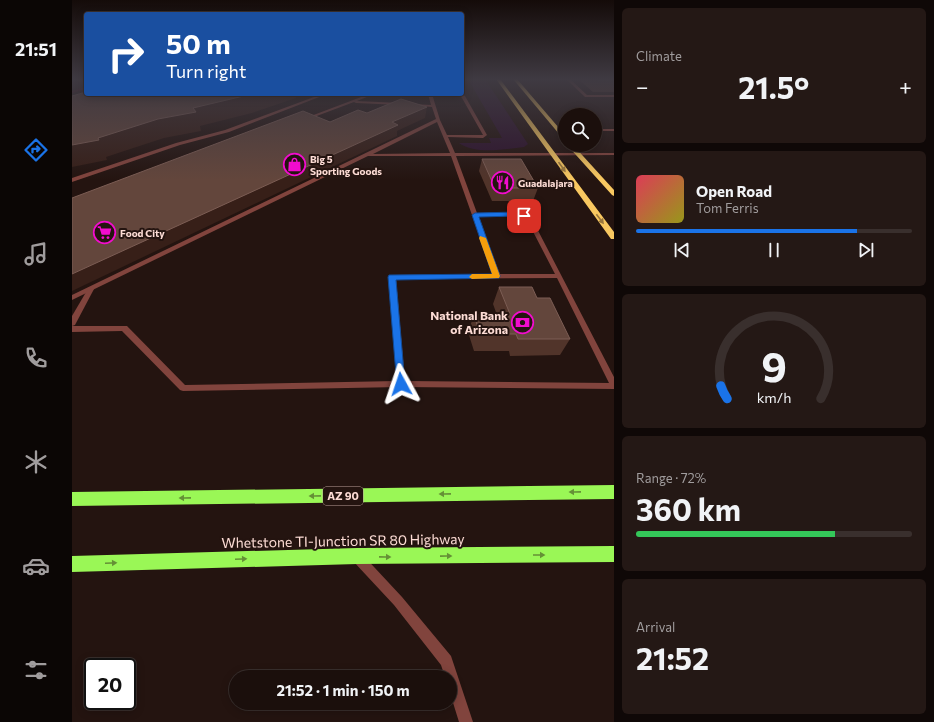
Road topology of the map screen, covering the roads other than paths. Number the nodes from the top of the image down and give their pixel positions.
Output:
1 (275, 113) edge
2 (322, 113) edge
3 (435, 113) edge
4 (472, 113) edge
5 (523, 113) edge
6 (544, 113) edge
7 (438, 120) junction
8 (300, 121) edge
9 (558, 130) edge
10 (602, 130) edge
11 (614, 130) edge
12 (446, 136) junction
13 (553, 154) junction
14 (578, 154) junction
15 (614, 154) edge
16 (366, 155) junction
17 (453, 155) junction
18 (72, 180) edge
19 (614, 194) edge
20 (475, 215) junction
21 (614, 237) edge
22 (497, 276) junction
23 (559, 276) junction
24 (91, 289) junction
25 (72, 298) edge
26 (72, 324) edge
27 (72, 329) edge
28 (401, 384) junction
29 (614, 386) edge
30 (614, 492) edge
31 (72, 499) edge
32 (614, 554) edge
33 (357, 556) junction
34 (72, 564) edge
35 (466, 722) edge

1 - 18 street
2 - 8 street
3 - 7 street
4 - 12 street
5 - 13 main road
6 - 9 main road
7 - 12 street
7 - 16 street
10 - 11 street
12 - 17 street
13 - 14 street
13 - 17 street
13 -> 21 main road
14 - 15 street
14 - 19 main road
16 - 17 street
16 - 24 street
17 - 20 street
20 - 22 street
20 - 23 street
22 - 23 street
22 - 28 street
23 - 29 street
24 - 25 street
24 - 26 street
27 - 28 street
28 - 29 street
30 -> 31 highway, AZ 90
33 -> 32 highway, Whetstone TI-Junction SR 80 Highway
34 -> 33 highway, Whetstone TI-Junction SR 80 Highway
33 - 35 street

